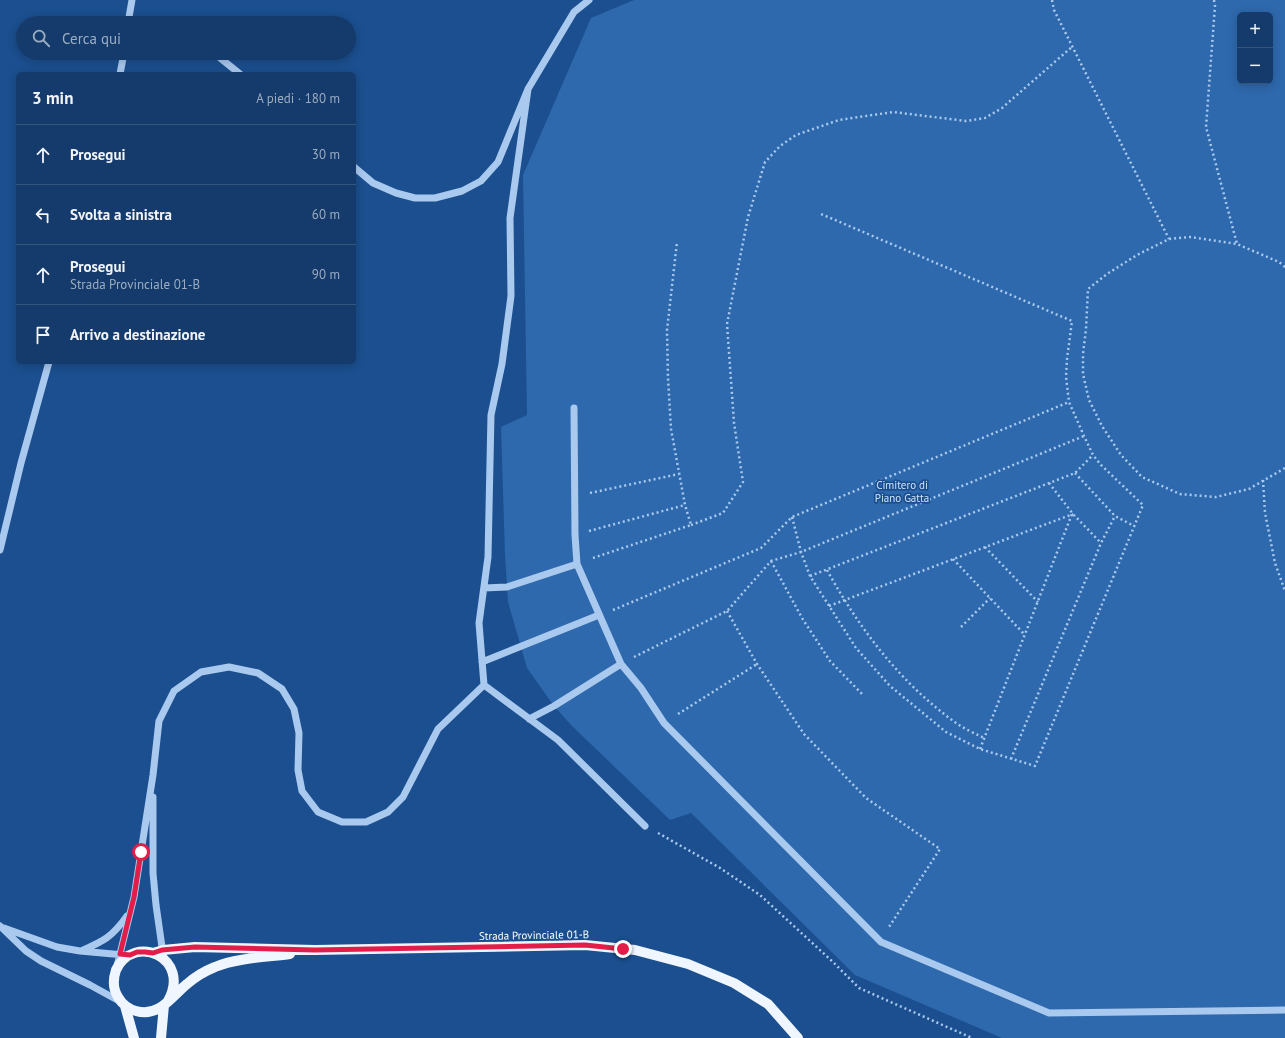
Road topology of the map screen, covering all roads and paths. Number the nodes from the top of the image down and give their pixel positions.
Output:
1 (132, 0) edge
2 (589, 0) edge
3 (1052, 0) edge
4 (1214, 0) edge
5 (129, 16) edge
6 (1073, 46) junction
7 (123, 60) edge
8 (223, 60) edge
9 (120, 72) edge
10 (238, 72) edge
11 (528, 89) junction
12 (356, 169) edge
13 (821, 214) dead end
14 (1169, 239) junction
15 (677, 242) dead end
16 (1237, 244) junction
17 (1285, 267) edge
18 (48, 364) edge
19 (1069, 402) junction
20 (574, 408) dead end
21 (1084, 436) junction
22 (1093, 455) junction
23 (1285, 468) edge
24 (679, 474) junction
25 (1075, 474) junction
26 (1263, 480) junction
27 (1049, 483) junction
28 (575, 497) junction
29 (685, 505) junction
30 (1073, 514) junction
31 (1114, 516) junction
32 (792, 517) junction
33 (691, 525) junction
34 (1134, 526) junction
35 (575, 535) junction
36 (1101, 543) junction
37 (985, 547) junction
38 (0, 550) edge
39 (801, 552) junction
40 (952, 559) junction
41 (771, 561) junction
42 (577, 564) junction
43 (827, 570) junction
44 (810, 576) junction
45 (484, 588) junction
46 (1285, 591) edge
47 (990, 598) junction
48 (844, 601) junction
49 (1038, 602) junction
50 (829, 606) junction
51 (727, 611) junction
52 (600, 615) junction
53 (961, 627) dead end
54 (1025, 635) junction
55 (482, 662) junction
56 (621, 664) junction
57 (757, 664) junction
58 (484, 685) junction
59 (864, 696) dead end
60 (529, 719) junction
61 (664, 723) junction
62 (984, 738) junction
63 (980, 749) junction
64 (1011, 759) junction
65 (153, 775) junction
66 (645, 826) joint
67 (130, 911) junction
68 (0, 926) edge
69 (880, 940) junction
70 (315, 950) junction
71 (80, 951) junction
72 (120, 954) junction
73 (160, 954) junction
74 (130, 955) junction
75 (115, 973) junction
76 (166, 1003) junction
77 (123, 1004) junction
78 (1285, 1010) edge
79 (134, 1038) edge
80 (161, 1038) edge
81 (798, 1038) edge
82 (972, 1038) edge

1 - 5 street
2 - 11 street
3 - 6 path
4 - 16 path
6 - 14 path
6 - 33 path
7 - 9 street
8 - 10 street
11 - 12 street
11 - 45 street
13 - 19 path
14 - 16 path
14 - 26 path
15 - 24 path
16 - 17 path
18 - 38 street
19 - 21 path
19 - 32 path
20 - 28 street
21 - 22 path
21 - 39 path
22 - 25 path
22 - 34 path
23 - 26 path
24 - 28 path
24 - 29 path
25 - 27 path
25 - 31 path
26 - 46 path
27 - 30 path
27 - 43 path
28 - 35 street
29 - 33 path
29 - 35 path
30 - 36 path
30 - 37 path
30 - 49 path
31 - 34 path
31 - 36 path
32 - 39 path
32 - 52 path
33 - 42 path
34 - 64 path
35 - 42 street
36 - 64 path
37 - 40 path
37 - 49 path
39 - 41 path
39 - 44 path
40 - 47 path
40 - 48 path
41 - 51 path
41 - 59 path
42 - 45 street
42 - 52 street
43 - 44 path
43 - 48 path
44 - 50 path
45 - 55 street
47 - 53 path
47 - 54 path
48 - 50 path
48 - 62 path
49 - 54 path
50 - 63 path
51 - 56 path
51 - 57 path
52 - 55 street
52 - 56 street
54 - 62 path
55 - 58 street
56 - 60 street
56 - 61 street
57 - 61 path
57 - 69 path
58 - 60 street
58 - 65 street
60 - 66 street
61 - 69 street
62 - 63 path
63 - 64 path
65 - 67 street
65 - 73 street
66 - 82 path
67 - 71 street
67 - 72 street
68 - 71 street
68 - 77 street
69 - 78 street
70 - 73 main road
70 - 76 main road
70 - 81 main road, Strada Provinciale 01-B
71 - 72 street
72 - 74 street
72 - 75 street
73 - 74 main road
73 - 76 main road
74 - 75 main road
75 - 77 main road
76 - 77 main road
76 - 80 main road
77 - 79 main road

